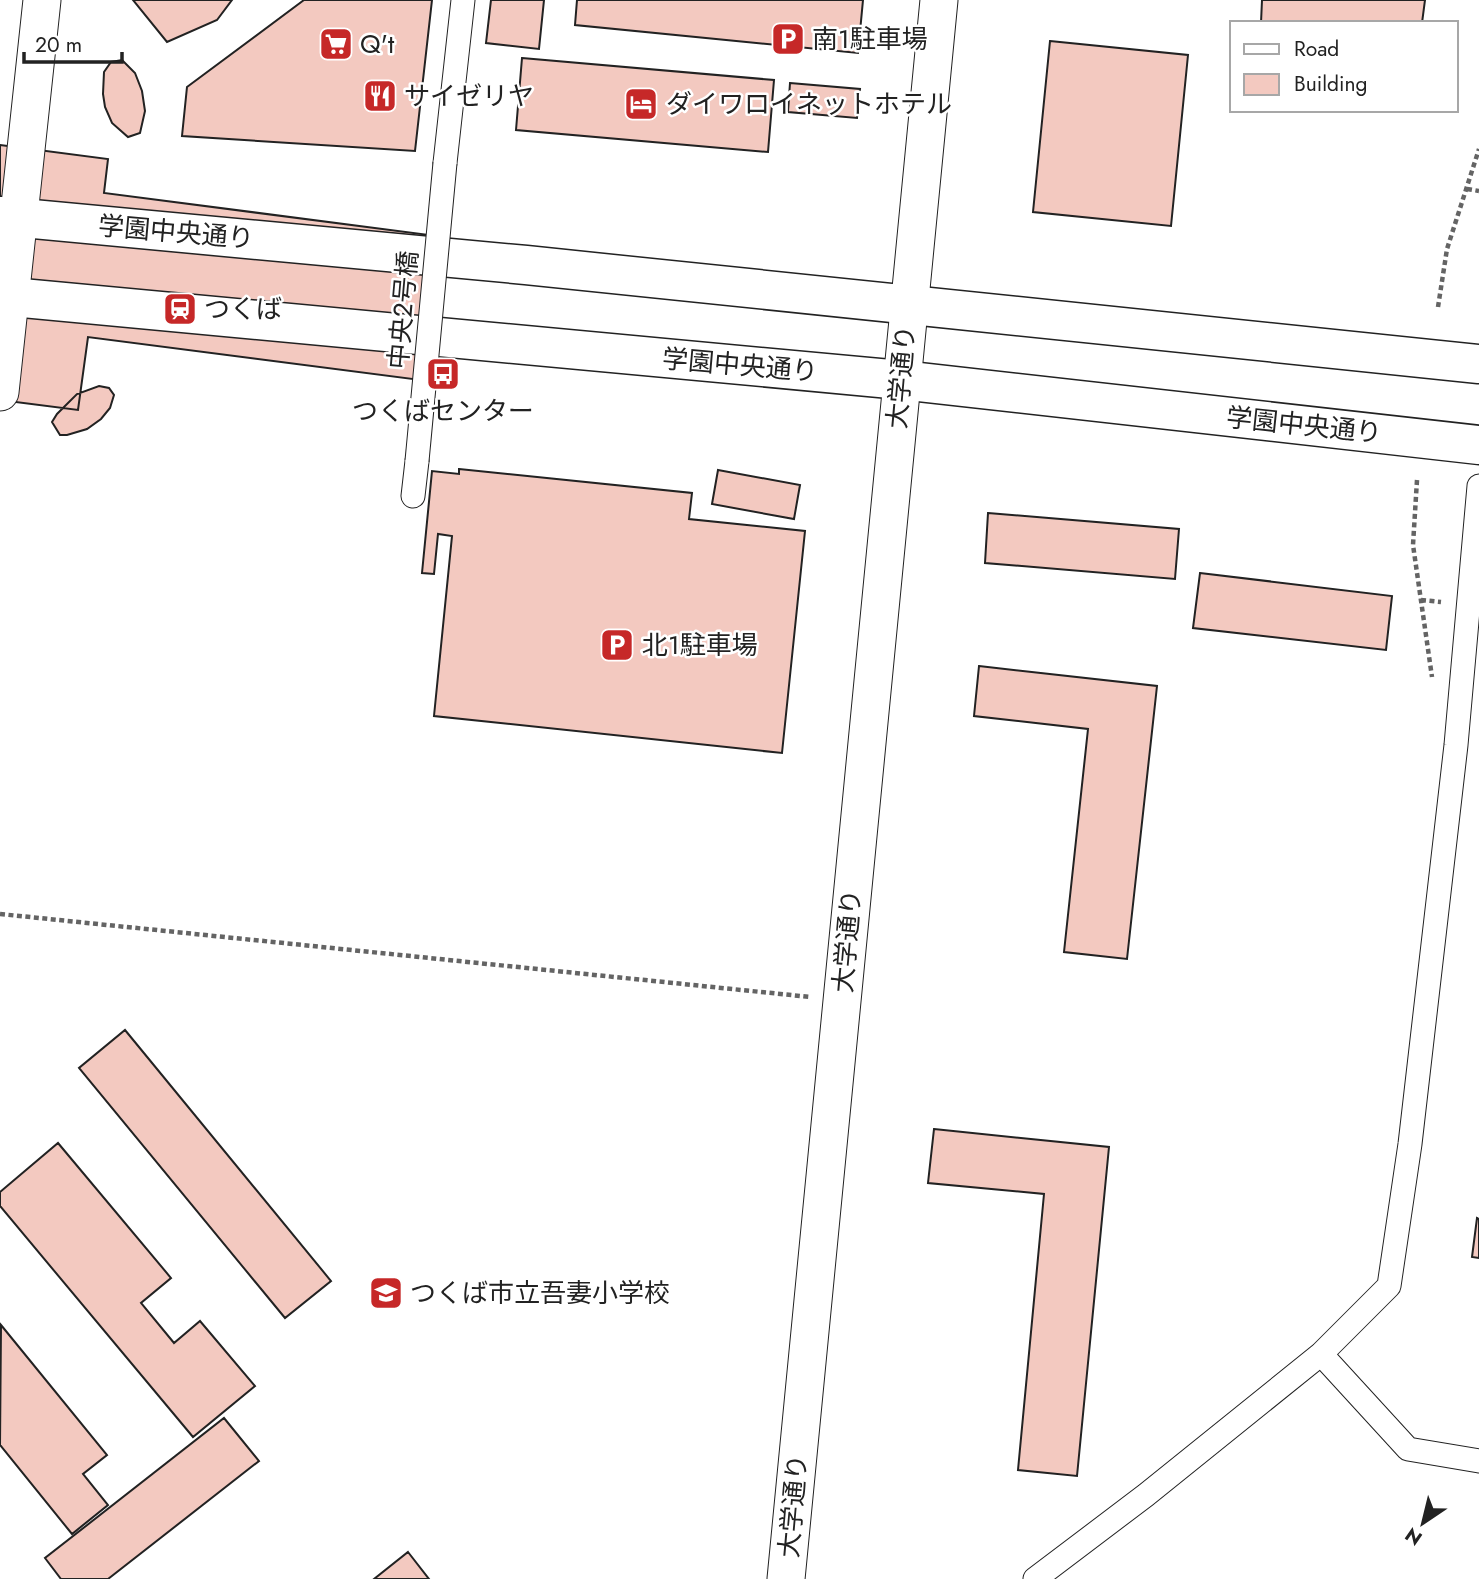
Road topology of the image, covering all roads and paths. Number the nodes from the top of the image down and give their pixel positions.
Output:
1 (41, 0) edge
2 (463, 0) edge
3 (939, 0) edge
4 (1479, 149) edge
5 (1467, 189) junction
6 (1479, 191) edge
7 (9, 217) edge
8 (5, 297) edge
9 (908, 304) junction
10 (1438, 307) dead end
11 (1479, 365) edge
12 (901, 380) junction
13 (0, 392) edge
14 (1479, 444) edge
15 (1417, 480) dead end
16 (1479, 486) edge
17 (413, 496) dead end
18 (1434, 688) dead end
19 (0, 914) edge
20 (811, 997) dead end
21 (1321, 1354) junction
22 (1479, 1461) edge
23 (786, 1579) edge
24 (1035, 1579) edge

1 - 7 street
2 - 17 street, 中央2号橋, bridge
3 - 9 street, 大学通り
4 - 5 path
5 - 6 path
5 - 10 path
7 - 8 street
7 - 9 main road, 学園中央通り
8 - 12 main road, 学園中央通り
8 - 13 street
9 - 11 main road, 学園中央通り
9 - 12 street, 大学通り
12 - 14 main road, 学園中央通り
12 - 23 street, 大学通り
15 - 18 path
16 - 21 street
19 - 20 path
21 - 22 street
21 - 24 street

